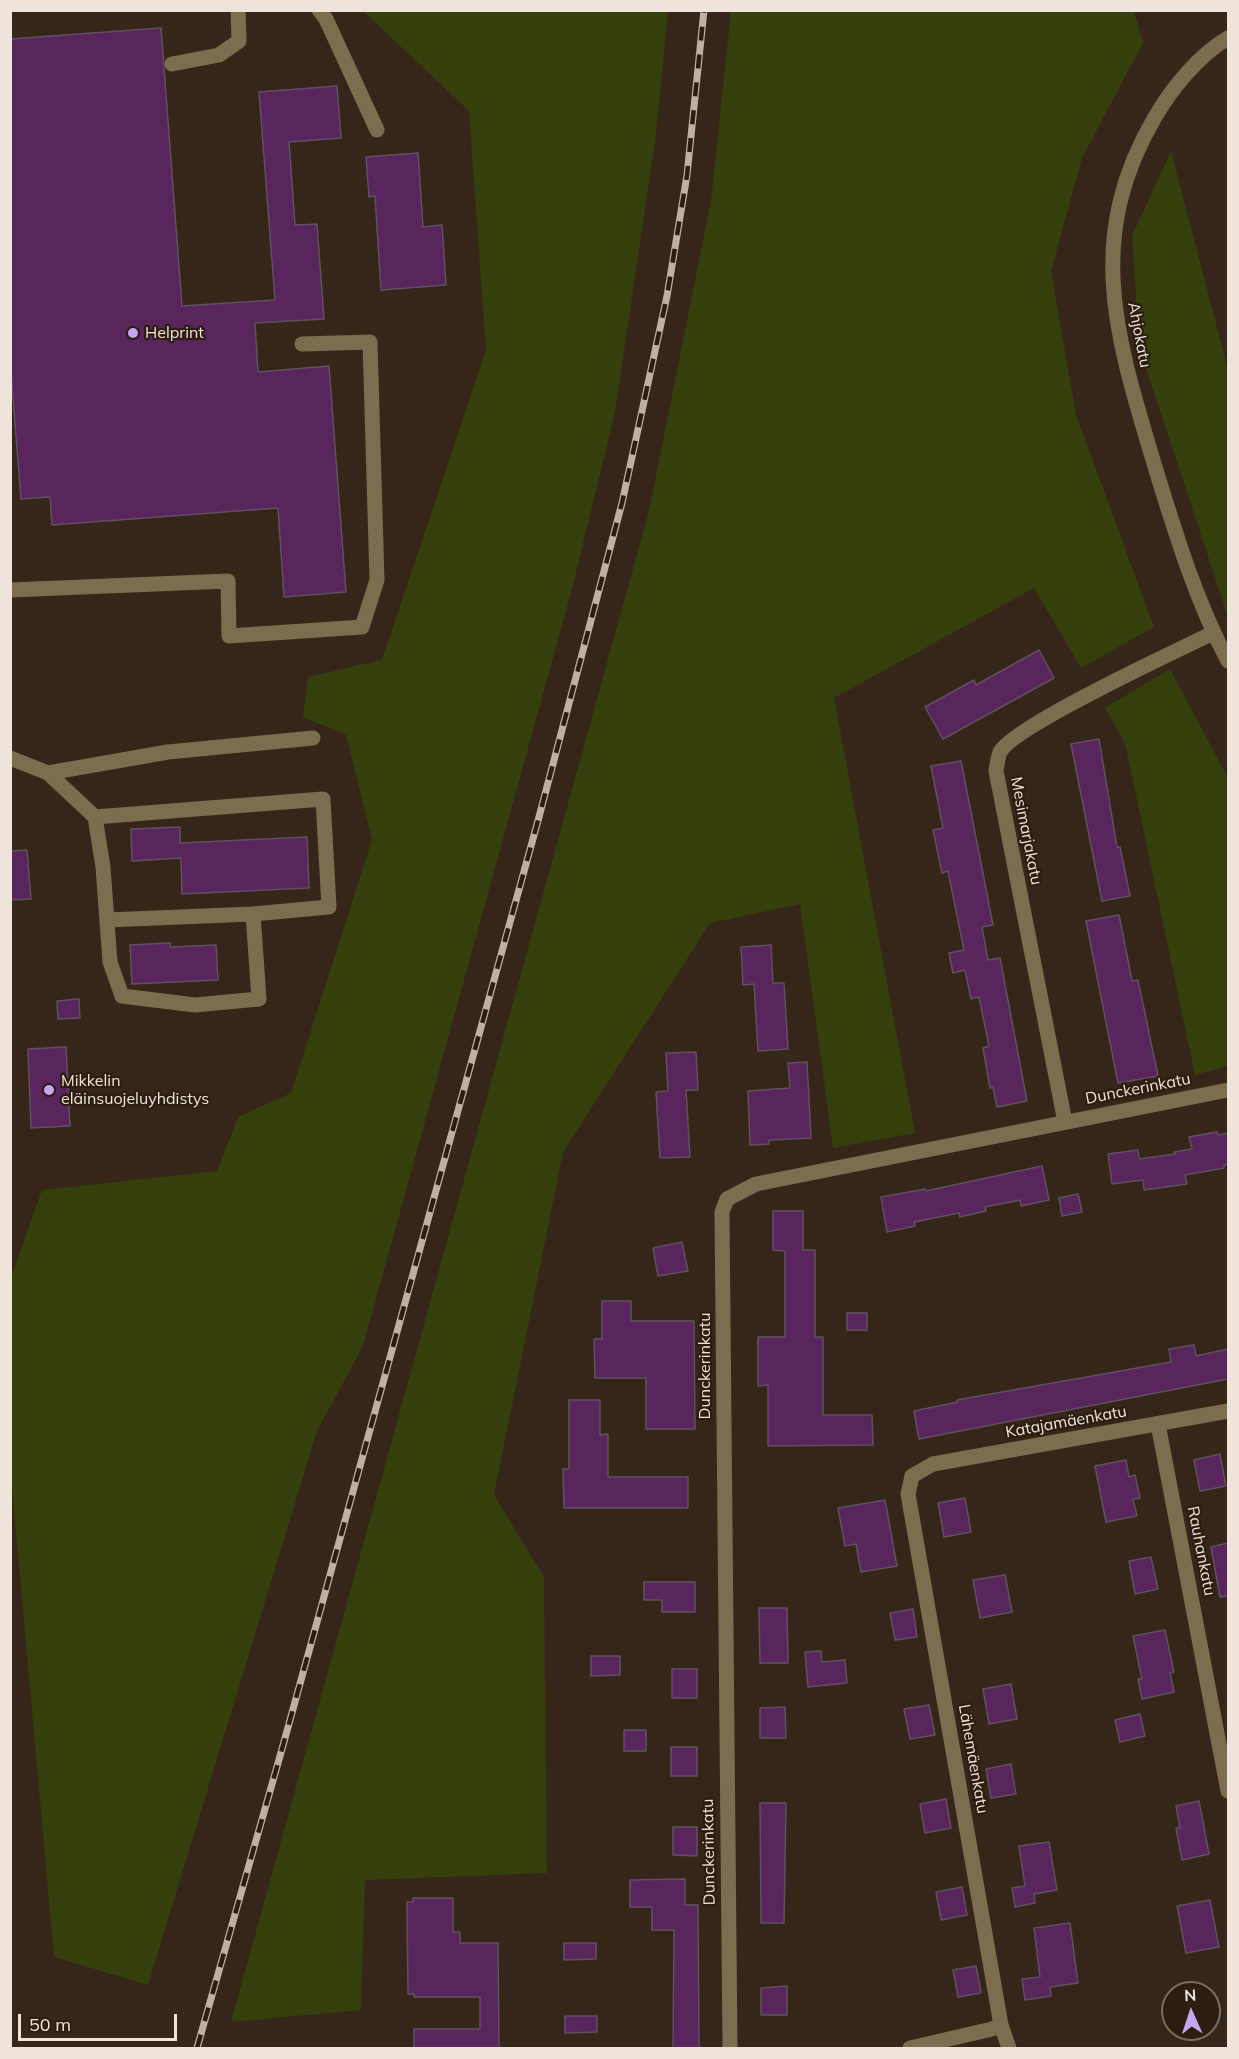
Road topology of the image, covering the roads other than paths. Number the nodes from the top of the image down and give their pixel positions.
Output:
1 (238, 10) edge
2 (319, 10) edge
3 (1228, 38) edge
4 (172, 64) dead end
5 (377, 130) dead end
6 (302, 344) dead end
7 (10, 590) edge
8 (1213, 633) junction
9 (1228, 660) edge
10 (313, 738) dead end
11 (10, 758) edge
12 (48, 773) junction
13 (95, 817) junction
14 (253, 914) junction
15 (107, 920) junction
16 (1228, 1090) edge
17 (1065, 1122) junction
18 (1228, 1411) edge
19 (1158, 1424) junction
20 (912, 1476) joint
21 (1228, 1791) edge
22 (1001, 2025) junction
23 (730, 2049) edge
24 (910, 2049) edge
25 (1009, 2049) edge

1 - 4 street
2 - 5 street
3 - 8 street, Ahjokatu
6 - 7 street
8 - 9 street, Ahjokatu
8 - 17 street, Mesimarjakatu
10 - 12 street
11 - 12 street
12 - 13 street
13 - 14 street
13 - 15 street
14 - 15 street
14 - 15 street
16 - 17 street, Dunckerinkatu
17 - 23 street, Dunckerinkatu
18 - 19 street, Katajamäenkatu
19 - 20 street, Katajamäenkatu
19 - 21 street, Rauhankatu
20 - 22 street, Lähemäenkatu
22 - 24 street
22 - 25 street, Lähemäenkatu

